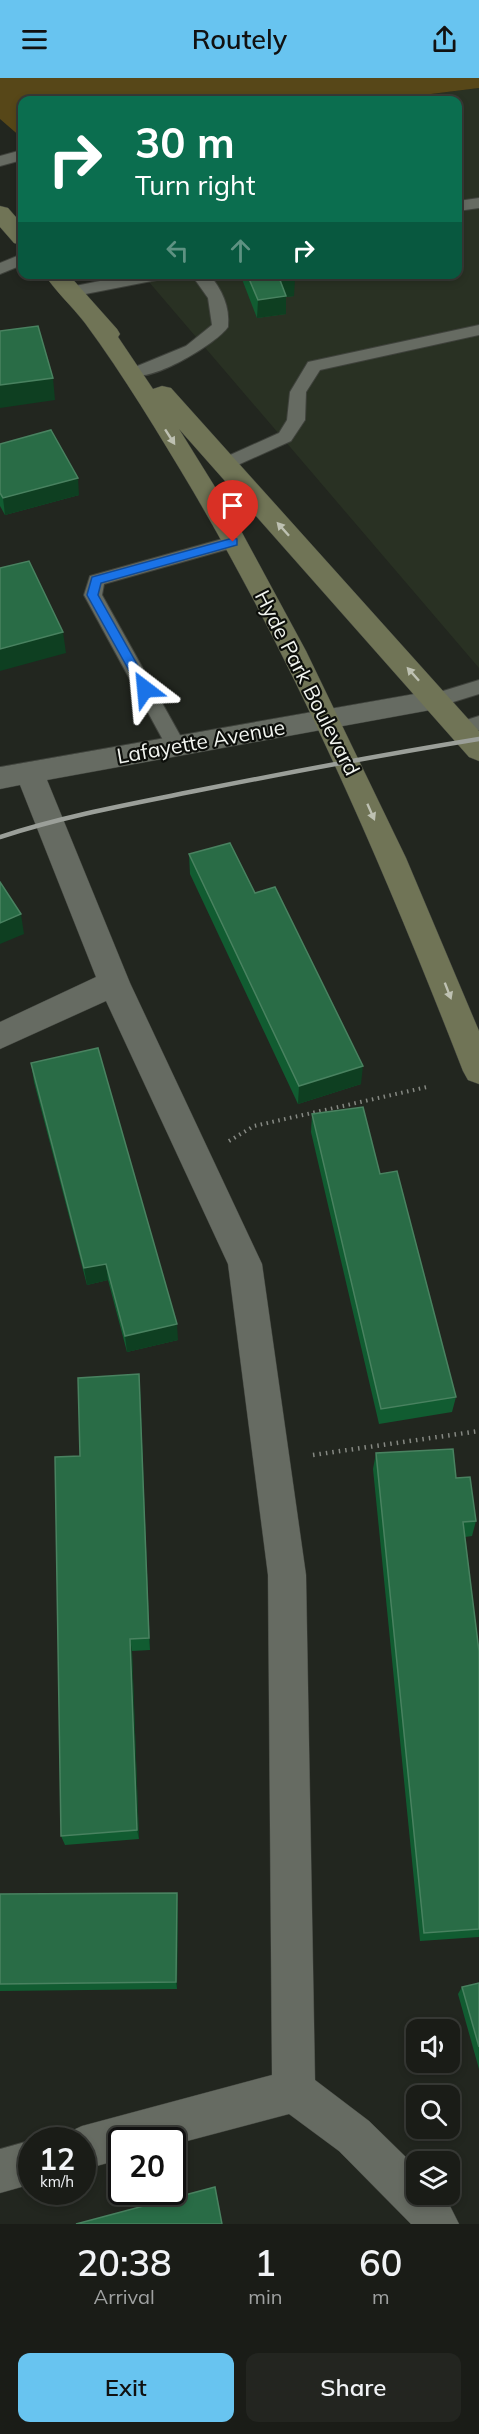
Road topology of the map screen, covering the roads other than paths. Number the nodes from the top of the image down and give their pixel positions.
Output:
1 (18, 156) edge
2 (0, 160) edge
3 (479, 203) edge
4 (462, 205) edge
5 (0, 213) edge
6 (18, 233) edge
7 (18, 261) edge
8 (0, 269) edge
9 (62, 279) edge
10 (204, 279) edge
11 (93, 317) junction
12 (479, 330) edge
13 (141, 371) junction
14 (225, 464) junction
15 (233, 542) junction
16 (479, 687) edge
17 (437, 700) junction
18 (326, 718) junction
19 (470, 726) edge
20 (176, 746) junction
21 (479, 750) edge
22 (30, 773) junction
23 (0, 778) edge
24 (114, 983) junction
25 (0, 1036) edge
26 (479, 1071) edge
27 (294, 2091) junction
28 (96, 2144) edge
29 (18, 2166) edge
30 (0, 2171) edge
31 (437, 2224) edge

1 - 2 lane
3 - 4 lane
5 - 6 main road
7 - 8 lane
9 - 11 main road, Hyde Park Boulevard
10 - 13 lane
11 - 13 main road, Hyde Park Boulevard
11 -> 15 main road, Hyde Park Boulevard
12 - 14 lane
13 - 14 main road, Hyde Park Boulevard
17 -> 14 main road, Hyde Park Boulevard
15 - 18 main road, Hyde Park Boulevard
15 - 20 lane
16 - 17 lane
17 - 18 street, Lafayette Avenue
17 - 19 main road, Hyde Park Boulevard
18 - 20 street, Lafayette Avenue
18 -> 26 main road, Hyde Park Boulevard
19 - 21 main road, Hyde Park Boulevard
20 - 22 street, Lafayette Avenue
22 - 23 street, Lafayette Avenue
22 - 24 street
24 - 25 street
24 - 27 street
27 - 28 street
27 - 31 street
29 - 30 street

